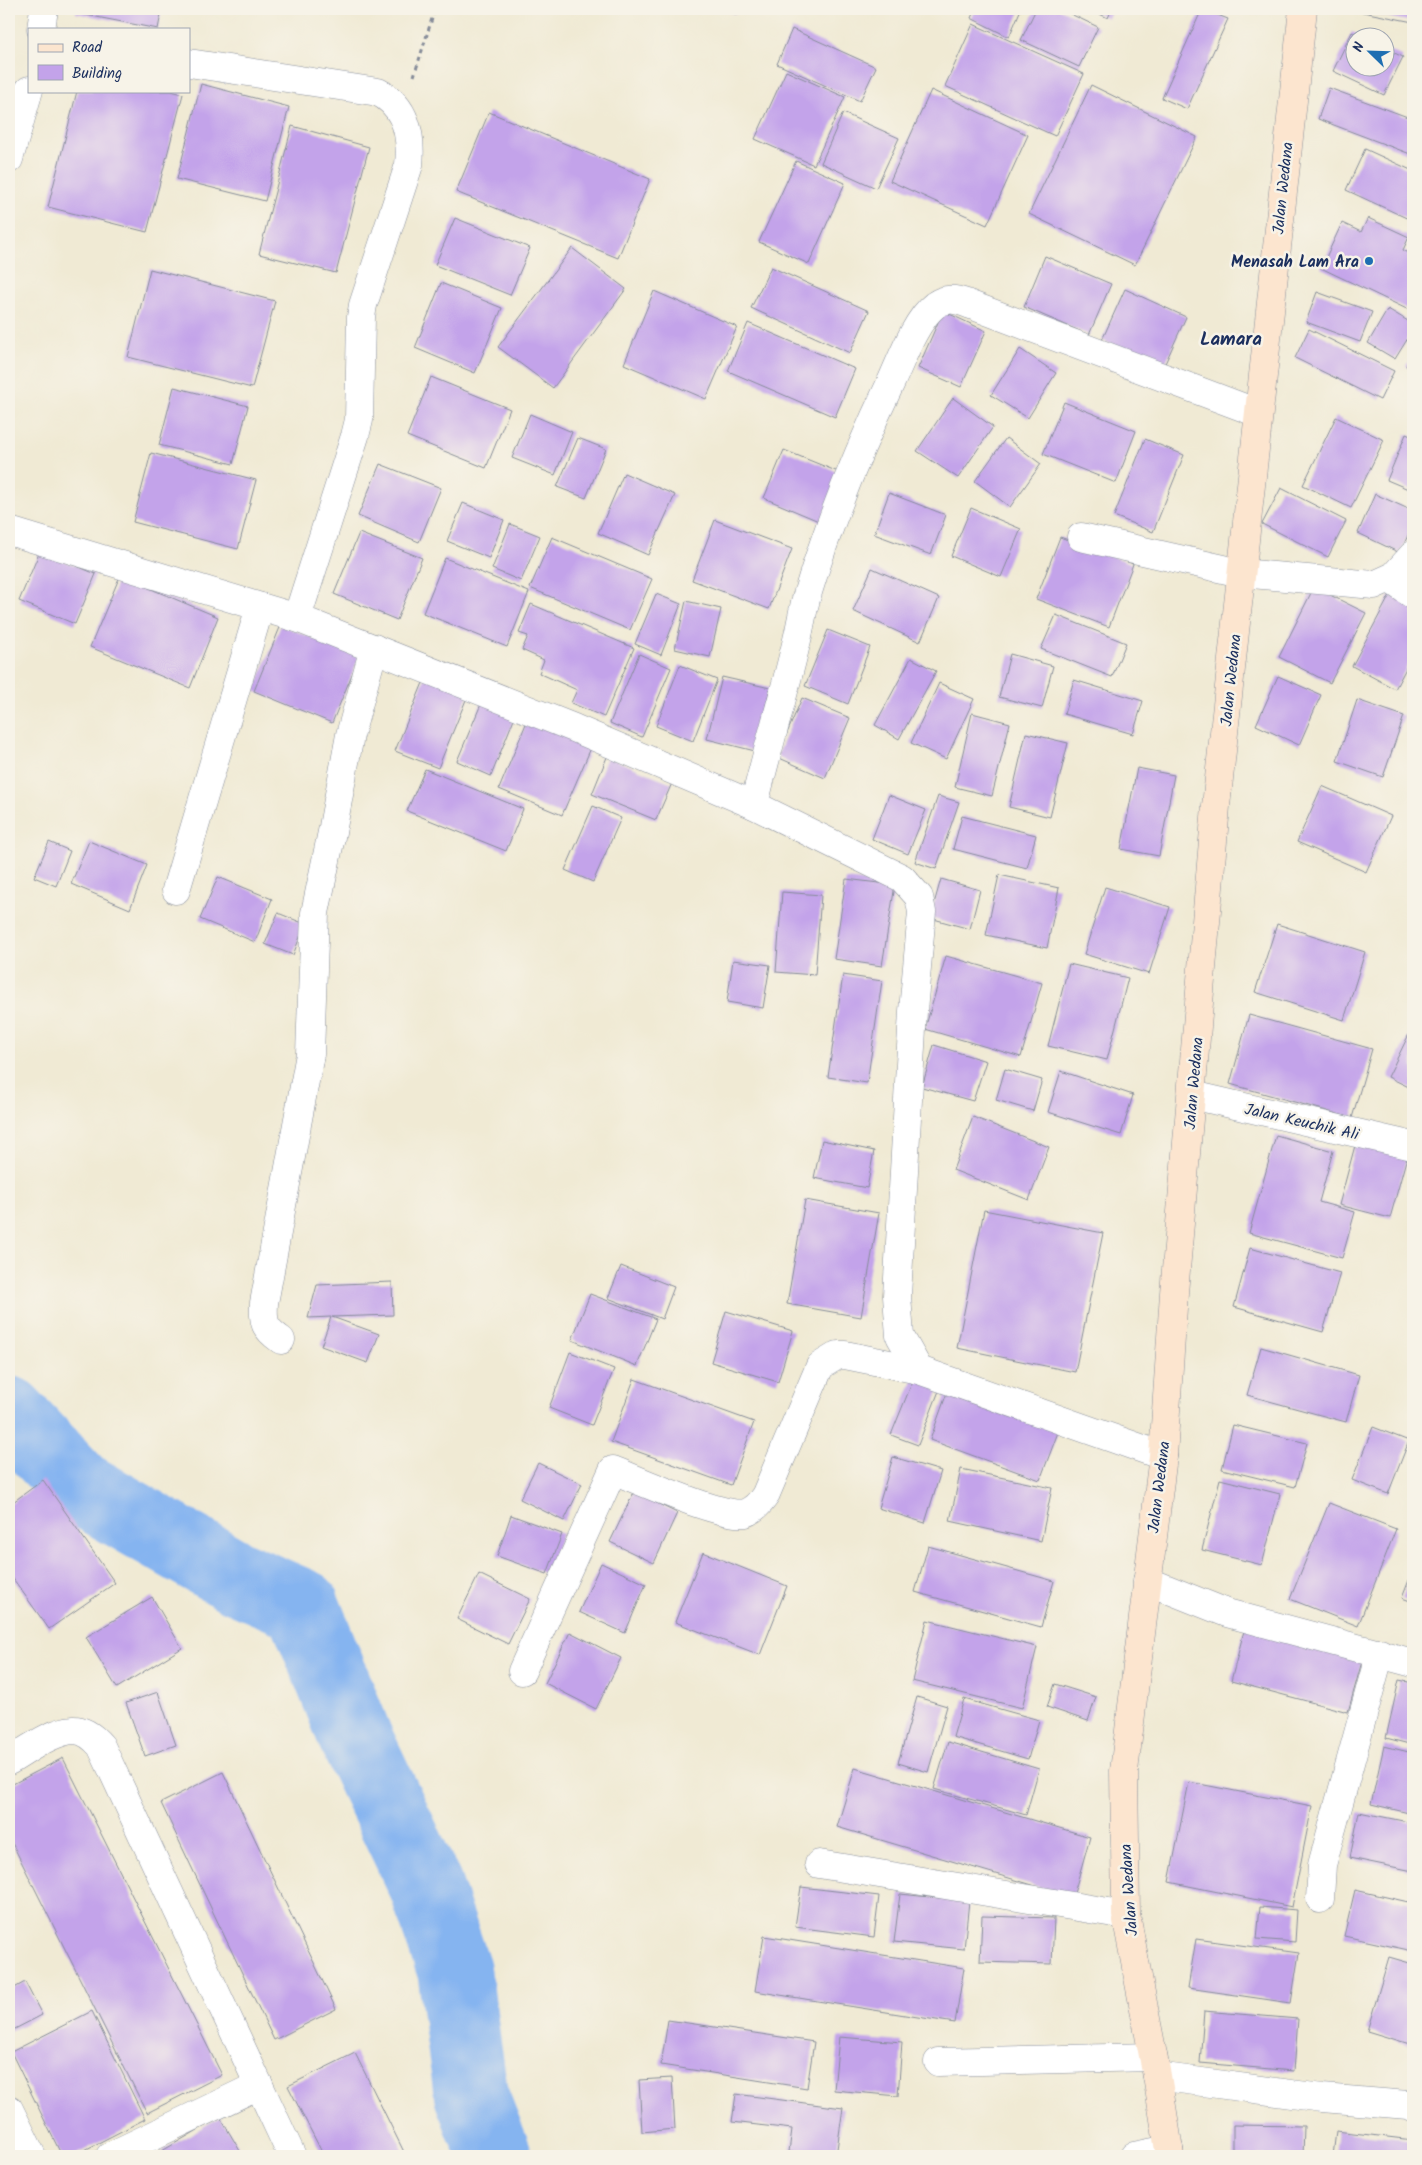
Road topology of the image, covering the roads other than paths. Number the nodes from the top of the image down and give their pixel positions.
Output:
1 (44, 9) edge
2 (1303, 9) edge
3 (41, 28) edge
4 (190, 63) edge
5 (28, 92) edge
6 (9, 159) edge
7 (1258, 412) junction
8 (9, 531) edge
9 (1081, 537) dead end
10 (1413, 555) edge
11 (1241, 573) junction
12 (1390, 579) junction
13 (1413, 595) edge
14 (260, 606) junction
15 (297, 618) junction
16 (374, 648) junction
17 (754, 805) junction
18 (176, 890) dead end
19 (1192, 1095) junction
20 (1413, 1146) edge
21 (280, 1340) dead end
22 (919, 1370) junction
23 (1163, 1456) junction
24 (1147, 1581) junction
25 (1380, 1653) junction
26 (1413, 1663) edge
27 (522, 1672) dead end
28 (9, 1761) edge
29 (819, 1864) dead end
30 (1320, 1898) dead end
31 (1126, 1915) junction
32 (938, 2062) dead end
33 (1155, 2066) junction
34 (259, 2085) junction
35 (1411, 2102) edge
36 (9, 2109) edge
37 (1169, 2153) edge
38 (32, 2156) edge
39 (110, 2156) edge
40 (292, 2156) edge
41 (1134, 2156) edge

1 - 3 street
2 - 7 street, Jalan Wedana
4 - 15 street
5 - 6 street
7 - 11 street, Jalan Wedana
7 - 17 street
8 - 14 street
9 - 11 street
10 - 12 street
11 - 12 street
11 - 19 street, Jalan Wedana
12 - 13 street
14 - 15 street
14 - 18 street
15 - 16 street
16 - 17 street
16 - 21 street
17 - 22 street
19 - 20 street, Jalan Keuchik Ali
19 - 23 street, Jalan Wedana
22 - 23 street
22 - 27 street
23 - 24 street, Jalan Wedana
24 - 25 street
24 - 31 street, Jalan Wedana
25 - 26 street
25 - 30 street
28 - 34 street
29 - 31 street
31 - 33 street, Jalan Wedana
32 - 33 street
33 - 35 street
33 - 37 street, Jalan Wedana
34 - 39 street
34 - 40 street
36 - 38 street
37 - 41 street

